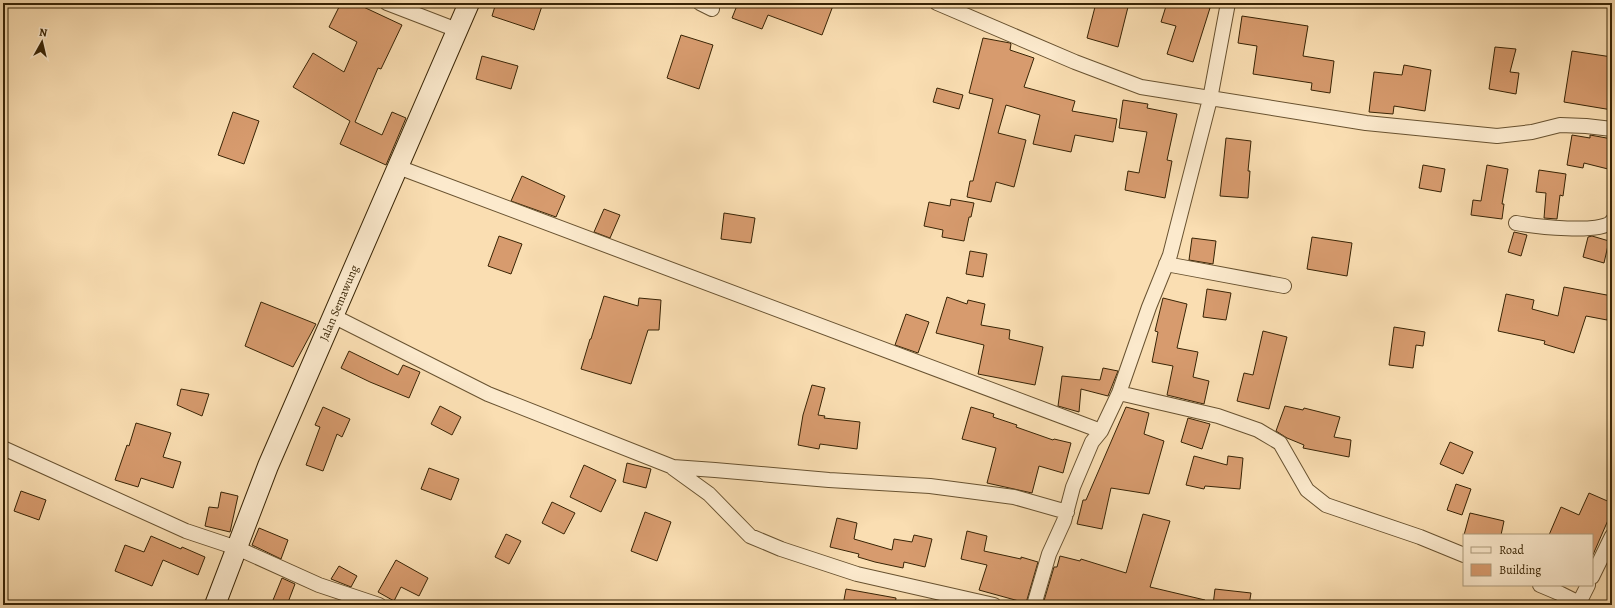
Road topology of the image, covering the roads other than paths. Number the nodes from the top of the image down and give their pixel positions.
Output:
1 (387, 3) edge
2 (469, 3) edge
3 (937, 3) edge
4 (1228, 3) edge
5 (457, 30) junction
6 (1210, 99) junction
7 (1612, 130) edge
8 (398, 167) junction
9 (1612, 221) edge
10 (1516, 223) dead end
11 (1166, 264) junction
12 (1284, 286) dead end
13 (333, 316) junction
14 (1119, 393) junction
15 (1101, 431) junction
16 (3, 448) edge
17 (673, 467) junction
18 (1067, 512) junction
19 (1612, 536) edge
20 (237, 548) junction
21 (1463, 555) edge
22 (1593, 575) edge
23 (1542, 586) edge
24 (1588, 586) edge
25 (1579, 604) edge
26 (215, 605) edge
27 (379, 605) edge
28 (994, 605) edge
29 (1034, 605) edge

1 - 5 street
2 - 5 street, Jalan Semawung
3 - 6 street
4 - 6 street
5 - 8 street, Jalan Semawung
6 - 7 street
6 - 11 street
8 - 13 street, Jalan Semawung
8 - 15 street
9 - 10 street
11 - 12 street
11 - 14 street
13 - 17 street
13 - 20 street, Jalan Semawung
14 - 15 street
14 - 21 street
15 - 18 street
16 - 20 street
17 - 18 street
17 - 28 street
18 - 29 street
19 - 22 street
20 - 26 street, Jalan Semawung
20 - 27 street
23 - 25 street
24 - 25 street

